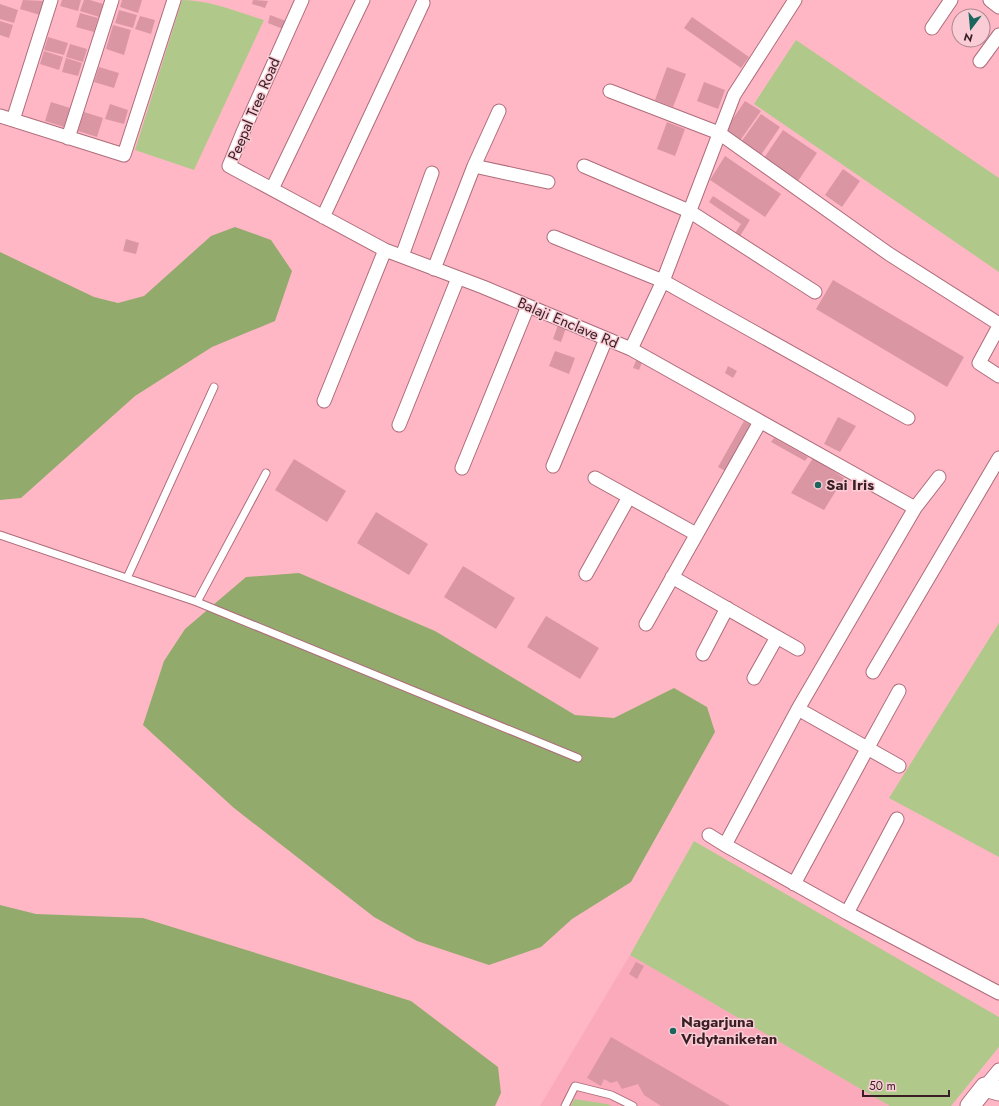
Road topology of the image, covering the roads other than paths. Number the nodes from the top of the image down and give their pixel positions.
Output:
1 (51, 0) edge
2 (112, 0) edge
3 (174, 0) edge
4 (302, 0) edge
5 (363, 0) edge
6 (795, 0) edge
7 (951, 0) edge
8 (990, 0) edge
9 (423, 3) dead end
10 (999, 7) edge
11 (932, 28) dead end
12 (999, 35) edge
13 (980, 61) dead end
14 (610, 91) dead end
15 (499, 111) dead end
16 (0, 116) edge
17 (13, 120) junction
18 (719, 133) junction
19 (68, 138) junction
20 (474, 166) junction
21 (584, 166) dead end
22 (432, 173) dead end
23 (548, 182) dead end
24 (272, 189) junction
25 (689, 211) junction
26 (323, 217) junction
27 (554, 237) dead end
28 (384, 250) junction
29 (402, 256) junction
30 (434, 269) junction
31 (458, 278) junction
32 (663, 281) junction
33 (815, 292) dead end
34 (528, 306) junction
35 (999, 325) edge
36 (606, 339) junction
37 (631, 349) junction
38 (999, 376) edge
39 (214, 387) dead end
40 (324, 401) dead end
41 (908, 418) dead end
42 (760, 422) junction
43 (399, 425) dead end
44 (999, 458) edge
45 (553, 466) dead end
46 (462, 468) dead end
47 (266, 473) dead end
48 (939, 477) dead end
49 (596, 478) dead end
50 (629, 497) junction
51 (915, 508) junction
52 (696, 534) junction
53 (0, 535) edge
54 (586, 574) dead end
55 (672, 577) junction
56 (127, 578) junction
57 (197, 602) junction
58 (727, 608) junction
59 (646, 624) dead end
60 (777, 637) junction
61 (798, 649) dead end
62 (703, 654) dead end
63 (873, 672) dead end
64 (754, 678) dead end
65 (899, 691) dead end
66 (798, 709) junction
67 (867, 749) junction
68 (578, 758) dead end
69 (899, 766) dead end
70 (897, 819) dead end
71 (709, 835) dead end
72 (725, 845) junction
73 (794, 884) junction
74 (847, 913) junction
75 (999, 993) edge
76 (999, 1070) edge
77 (992, 1089) edge
78 (565, 1106) edge
79 (633, 1106) edge
80 (970, 1106) edge

1 - 17 street
2 - 19 street
3 - 19 street
4 - 24 street, Peepal Tree Road
5 - 24 street
6 - 18 street, Balaji Enclave Rd
7 - 11 street
8 - 10 street
9 - 26 street
12 - 13 street
14 - 18 street
15 - 20 street
16 - 17 street
17 - 19 street
18 - 25 street, Balaji Enclave Rd
18 - 35 street
20 - 23 street
20 - 30 street
21 - 25 street
22 - 29 street
24 - 26 street, Peepal Tree Road
25 - 32 street, Balaji Enclave Rd
25 - 33 street
26 - 28 street, Peepal Tree Road
27 - 32 street
28 - 29 street, Balaji Enclave Rd
28 - 40 street
29 - 30 street, Balaji Enclave Rd
30 - 31 street, Balaji Enclave Rd
31 - 34 street, Balaji Enclave Rd
31 - 43 street
32 - 37 street, Balaji Enclave Rd
32 - 41 street
34 - 36 street, Balaji Enclave Rd
34 - 46 street
35 - 38 street
36 - 37 street, Balaji Enclave Rd
36 - 45 street
37 - 42 street
39 - 56 lane
42 - 51 street
42 - 52 street
44 - 63 street
47 - 57 lane
48 - 51 street
49 - 50 street
50 - 52 street
50 - 54 street
51 - 66 street
52 - 55 street
53 - 56 lane
55 - 58 street
55 - 59 street
56 - 57 lane
57 - 68 lane
58 - 60 street
58 - 62 street
60 - 61 street
60 - 64 street
65 - 67 street
66 - 67 street
66 - 72 street
67 - 69 street
67 - 73 street
70 - 74 street
71 - 72 street
72 - 73 street
73 - 74 street
74 - 75 street
76 - 77 street
77 - 80 main road
78 - 79 lane

